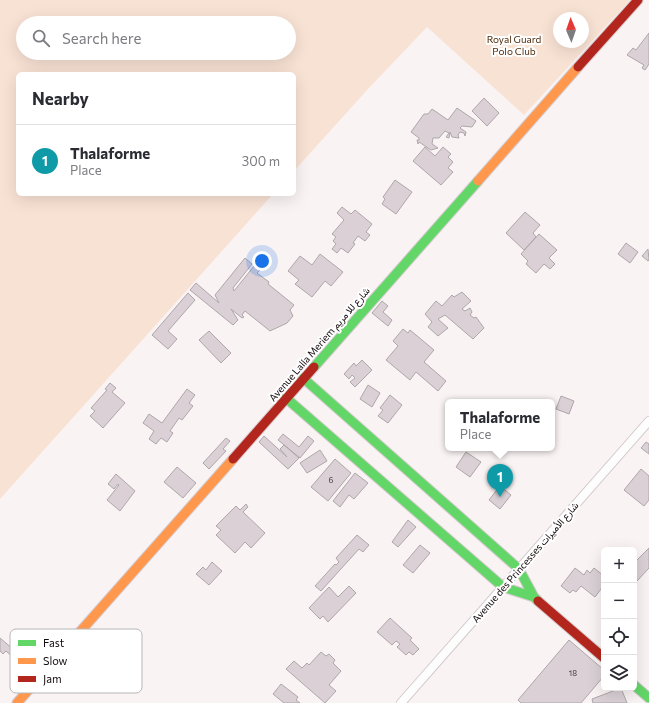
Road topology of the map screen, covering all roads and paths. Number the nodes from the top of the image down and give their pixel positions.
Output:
1 (638, 0) edge
2 (303, 378) junction
3 (286, 398) junction
4 (649, 421) edge
5 (519, 569) junction
6 (503, 587) junction
7 (534, 597) junction
8 (83, 629) edge
9 (601, 655) edge
10 (637, 688) edge
11 (27, 693) edge
12 (649, 698) edge
13 (18, 703) edge
14 (401, 703) edge

1 - 2 street, Avenue Lalla Meriem شارع للا مريم
2 - 3 street, Avenue Lalla Meriem شارع للا مريم
2 - 5 street
3 - 6 street
3 - 8 street, Avenue Lalla Meriem شارع للا مريم
4 - 5 street, Avenue des Princesses شارع الأميرات
5 - 6 street, Avenue des Princesses شارع الأميرات
5 - 7 street
6 - 7 street
6 - 14 street, Avenue des Princesses شارع الأميرات
7 - 9 street
10 - 12 street
11 - 13 street, Avenue Lalla Meriem شارع للا مريم

